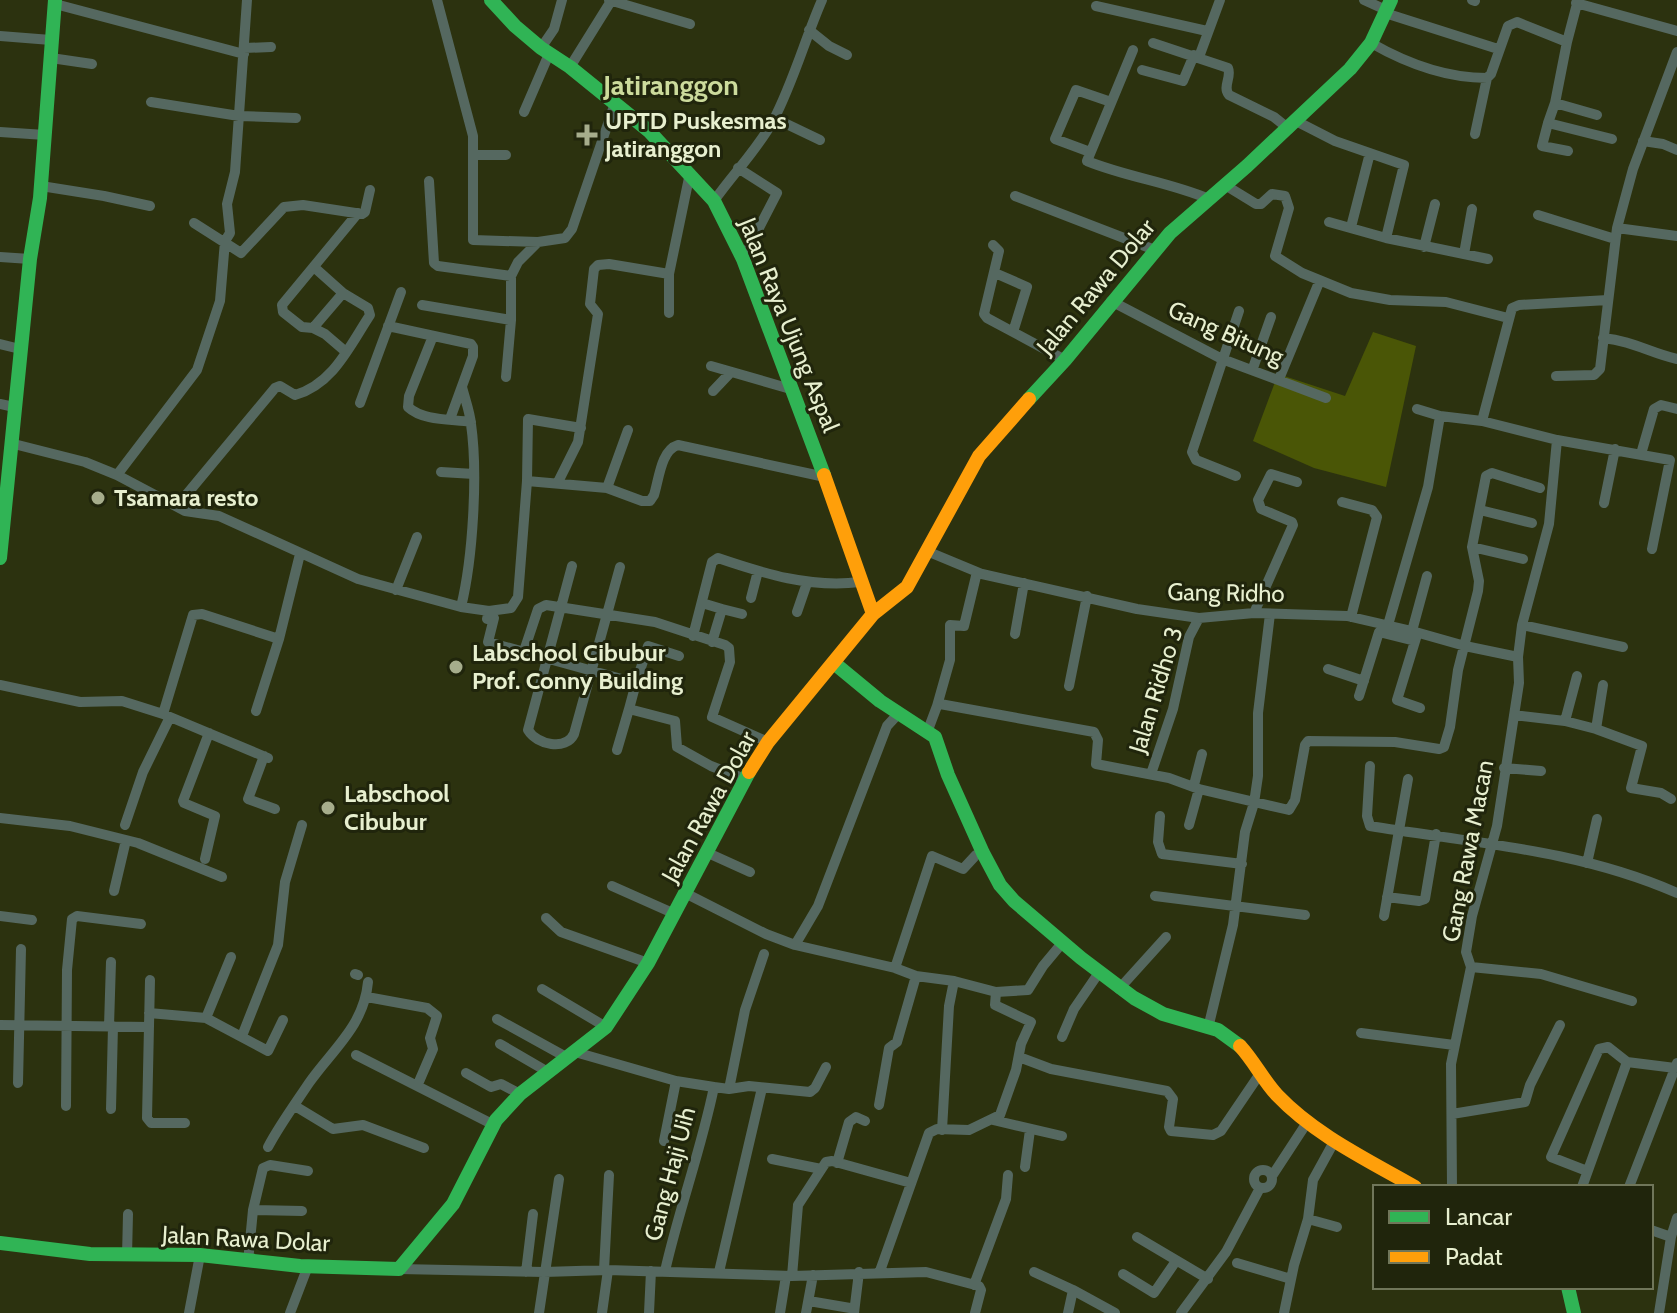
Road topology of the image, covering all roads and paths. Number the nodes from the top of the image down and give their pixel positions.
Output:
1 (247, 0) edge
2 (437, 0) edge
3 (491, 0) edge
4 (562, 0) edge
5 (610, 0) edge
6 (822, 0) edge
7 (1220, 0) edge
8 (1364, 0) edge
9 (55, 2) edge
10 (1577, 2) edge
11 (1096, 6) dead end
12 (1387, 8) edge
13 (690, 24) dead end
14 (809, 30) junction
15 (1207, 31) junction
16 (1677, 31) edge
17 (0, 36) edge
18 (51, 40) junction
19 (1567, 42) junction
20 (1153, 43) dead end
21 (1371, 43) junction
22 (271, 47) dead end
23 (1498, 49) junction
24 (1133, 50) dead end
25 (244, 51) junction
26 (545, 51) junction
27 (1677, 52) edge
28 (847, 55) dead end
29 (1197, 56) junction
30 (51, 58) junction
31 (92, 64) dead end
32 (570, 67) junction
33 (1142, 70) dead end
34 (1487, 78) junction
35 (151, 102) dead end
36 (1111, 102) junction
37 (615, 103) junction
38 (1555, 103) junction
39 (524, 112) dead end
40 (1597, 115) dead end
41 (239, 116) junction
42 (296, 118) dead end
43 (774, 118) junction
44 (1548, 123) junction
45 (1292, 125) junction
46 (0, 132) edge
47 (1475, 134) dead end
48 (45, 135) junction
49 (1612, 139) dead end
50 (820, 140) dead end
51 (1643, 141) junction
52 (1677, 150) edge
53 (1568, 151) dead end
54 (1090, 152) junction
55 (1370, 153) junction
56 (473, 155) junction
57 (506, 155) dead end
58 (738, 168) junction
59 (690, 173) junction
60 (429, 181) dead end
61 (1225, 185) junction
62 (41, 186) junction
63 (370, 190) dead end
64 (1015, 196) dead end
65 (1209, 199) junction
66 (714, 201) junction
67 (1435, 204) dead end
68 (150, 206) dead end
69 (1472, 209) dead end
70 (358, 213) junction
71 (1538, 215) dead end
72 (1329, 222) dead end
73 (194, 223) dead end
74 (1351, 227) junction
75 (1616, 234) junction
76 (1677, 236) edge
77 (1386, 238) junction
78 (225, 241) junction
79 (538, 242) junction
80 (993, 245) dead end
81 (1424, 247) junction
82 (1155, 250) junction
83 (1464, 254) junction
84 (0, 257) edge
85 (30, 259) junction
86 (743, 259) junction
87 (1488, 259) dead end
88 (315, 268) junction
89 (995, 273) junction
90 (669, 274) junction
91 (511, 276) junction
92 (1320, 280) junction
93 (401, 292) dead end
94 (343, 293) junction
95 (1608, 300) junction
96 (1111, 301) junction
97 (422, 305) dead end
98 (1239, 311) dead end
99 (669, 313) dead end
100 (1271, 317) dead end
101 (1508, 318) junction
102 (511, 320) junction
103 (388, 326) junction
104 (313, 328) junction
105 (1013, 332) junction
106 (433, 336) junction
107 (1603, 338) junction
108 (0, 344) edge
109 (20, 349) junction
110 (346, 352) junction
111 (1222, 359) junction
112 (1677, 359) edge
113 (1065, 360) junction
114 (711, 366) dead end
115 (1253, 368) junction
116 (731, 372) junction
117 (1556, 376) dead end
118 (506, 377) dead end
119 (1279, 379) junction
120 (462, 387) junction
121 (794, 390) junction
122 (713, 391) dead end
123 (1326, 398) dead end
124 (360, 403) dead end
125 (7, 405) edge
126 (1417, 409) dead end
127 (1677, 409) edge
128 (1440, 416) junction
129 (450, 419) junction
130 (1482, 421) junction
131 (471, 422) junction
132 (581, 428) junction
133 (628, 430) dead end
134 (1557, 440) junction
135 (10, 443) junction
136 (1615, 449) junction
137 (1641, 454) junction
138 (1674, 461) edge
139 (441, 472) dead end
140 (474, 474) junction
141 (117, 475) junction
142 (1236, 476) dead end
143 (825, 477) junction
144 (527, 481) junction
145 (558, 482) junction
146 (1297, 482) dead end
147 (607, 488) junction
148 (1540, 488) dead end
149 (1342, 502) dead end
150 (1604, 503) dead end
151 (177, 506) junction
152 (1480, 510) junction
153 (1532, 523) dead end
154 (417, 537) dead end
155 (1472, 547) junction
156 (1652, 549) dead end
157 (929, 552) junction
158 (300, 554) junction
159 (0, 558) edge
160 (1523, 559) dead end
161 (572, 566) dead end
162 (620, 567) dead end
163 (758, 571) junction
164 (977, 572) junction
165 (1427, 576) dead end
166 (860, 582) junction
167 (807, 583) junction
168 (1024, 583) junction
169 (396, 590) junction
170 (1087, 596) junction
171 (751, 598) dead end
172 (702, 603) junction
173 (461, 607) junction
174 (560, 607) junction
175 (722, 609) junction
176 (489, 611) junction
177 (797, 612) dead end
178 (1254, 613) junction
179 (609, 614) junction
180 (742, 614) dead end
181 (873, 614) junction
182 (1270, 614) junction
183 (1351, 617) junction
184 (1199, 618) junction
185 (1388, 625) junction
186 (1522, 625) junction
187 (1015, 634) dead end
188 (1415, 635) junction
189 (693, 636) junction
190 (279, 639) junction
191 (712, 642) junction
192 (1465, 646) junction
193 (1623, 647) dead end
194 (524, 651) junction
195 (679, 656) dead end
196 (546, 657) junction
197 (1518, 660) junction
198 (834, 663) junction
199 (591, 668) junction
200 (1328, 669) dead end
201 (1577, 676) dead end
202 (1364, 681) junction
203 (636, 683) junction
204 (0, 685) edge
205 (1603, 685) dead end
206 (1069, 686) dead end
207 (1359, 696) dead end
208 (937, 706) junction
209 (1420, 708) dead end
210 (629, 709) junction
211 (256, 711) dead end
212 (899, 713) junction
213 (1514, 715) junction
214 (166, 716) junction
215 (1565, 721) junction
216 (1596, 729) junction
217 (928, 730) junction
218 (209, 733) junction
219 (768, 742) junction
220 (617, 750) dead end
221 (1202, 754) dead end
222 (1370, 766) dead end
223 (1504, 768) junction
224 (1541, 771) dead end
225 (1151, 774) junction
226 (745, 779) junction
227 (1408, 779) dead end
228 (1197, 787) junction
229 (1671, 799) dead end
230 (1254, 803) junction
231 (275, 809) dead end
232 (1160, 816) dead end
233 (0, 818) edge
234 (1597, 819) dead end
235 (125, 825) dead end
236 (302, 825) dead end
237 (1189, 825) dead end
238 (1397, 830) junction
239 (1436, 834) junction
240 (126, 840) junction
241 (1493, 843) junction
242 (708, 853) junction
243 (983, 853) junction
244 (205, 859) dead end
245 (1587, 863) junction
246 (1242, 864) junction
247 (750, 872) dead end
248 (222, 877) dead end
249 (612, 886) dead end
250 (114, 891) dead end
251 (685, 893) junction
252 (1677, 893) edge
253 (1155, 896) dead end
254 (1387, 897) junction
255 (1236, 905) junction
256 (675, 914) junction
257 (1305, 915) dead end
258 (0, 916) edge
259 (1384, 916) dead end
260 (546, 918) dead end
261 (32, 920) dead end
262 (141, 924) dead end
263 (1166, 937) dead end
264 (1063, 942) junction
265 (795, 945) junction
266 (21, 949) dead end
267 (764, 954) dead end
268 (231, 957) dead end
269 (111, 962) dead end
270 (648, 963) junction
271 (1471, 967) junction
272 (895, 968) junction
273 (1098, 974) junction
274 (916, 976) junction
275 (360, 977) dead end
276 (150, 980) dead end
277 (954, 981) junction
278 (542, 989) dead end
279 (1119, 989) junction
280 (996, 992) junction
281 (367, 997) junction
282 (1632, 1001) dead end
283 (149, 1013) junction
284 (206, 1018) junction
285 (497, 1019) dead end
286 (283, 1020) dead end
287 (67, 1024) junction
288 (1209, 1024) junction
289 (0, 1025) edge
290 (1560, 1025) dead end
291 (18, 1026) junction
292 (111, 1026) junction
293 (149, 1027) junction
294 (606, 1027) junction
295 (1361, 1033) dead end
296 (242, 1036) junction
297 (1062, 1037) dead end
298 (500, 1044) dead end
299 (1454, 1045) junction
300 (571, 1054) junction
301 (356, 1055) dead end
302 (1019, 1057) junction
303 (1627, 1062) junction
304 (1676, 1065) edge
305 (826, 1067) dead end
306 (548, 1072) junction
307 (466, 1073) dead end
308 (1259, 1075) junction
309 (676, 1081) junction
310 (18, 1083) dead end
311 (418, 1084) junction
312 (714, 1087) junction
313 (762, 1088) junction
314 (729, 1089) junction
315 (448, 1094) dead end
316 (520, 1094) junction
317 (879, 1105) dead end
318 (66, 1106) dead end
319 (295, 1106) junction
320 (111, 1109) dead end
321 (1452, 1114) junction
322 (993, 1120) junction
323 (865, 1121) dead end
324 (1308, 1121) junction
325 (495, 1122) junction
326 (185, 1123) dead end
327 (942, 1130) junction
328 (1030, 1130) junction
329 (1062, 1136) dead end
330 (1335, 1140) junction
331 (664, 1141) dead end
332 (268, 1147) dead end
333 (424, 1148) dead end
334 (772, 1159) dead end
335 (837, 1163) junction
336 (1025, 1167) dead end
337 (821, 1169) junction
338 (308, 1171) dead end
339 (1587, 1171) junction
340 (609, 1175) dead end
341 (1008, 1175) dead end
342 (559, 1179) dead end
343 (911, 1183) junction
344 (1412, 1185) edge
345 (1452, 1185) edge
346 (1583, 1185) edge
347 (1630, 1185) edge
348 (253, 1210) junction
349 (302, 1211) dead end
350 (128, 1214) dead end
351 (533, 1214) dead end
352 (1677, 1218) edge
353 (1308, 1219) junction
354 (1337, 1227) dead end
355 (1653, 1231) edge
356 (1137, 1237) dead end
357 (1671, 1237) junction
358 (0, 1243) edge
359 (200, 1255) junction
360 (127, 1256) junction
361 (1176, 1261) junction
362 (248, 1262) junction
363 (1237, 1263) dead end
364 (308, 1266) junction
365 (399, 1269) junction
366 (606, 1270) junction
367 (651, 1271) junction
368 (665, 1271) junction
369 (880, 1271) junction
370 (526, 1272) junction
371 (544, 1272) junction
372 (719, 1272) junction
373 (859, 1272) junction
374 (1034, 1272) dead end
375 (1123, 1274) dead end
376 (813, 1275) junction
377 (789, 1276) junction
378 (1208, 1279) junction
379 (1291, 1279) junction
380 (974, 1285) junction
381 (1568, 1289) edge
382 (1073, 1290) junction
383 (809, 1301) junction
384 (852, 1310) edge
385 (1109, 1311) edge
386 (189, 1313) edge
387 (290, 1313) edge
388 (539, 1313) edge
389 (602, 1313) edge
390 (649, 1313) edge
391 (780, 1313) edge
392 (806, 1313) edge
393 (975, 1313) edge
394 (1068, 1313) edge
395 (1181, 1313) edge
396 (1284, 1313) edge
397 (1574, 1313) edge
398 (1659, 1313) edge

1 - 25 street
2 - 56 street
3 - 26 street, Jalan Raya Ujung Aspal
4 - 26 street
5 - 13 street
5 - 32 street
6 - 14 street
7 - 15 street
8 - 12 street
9 - 18 street
9 - 25 street
10 - 16 street
10 - 19 street
11 - 15 street
12 - 21 street, Jalan Rawa Dolar
12 - 23 street
14 - 28 street
14 - 43 street
15 - 29 street
17 - 18 street
18 - 30 street
19 - 23 street
19 - 38 street
20 - 29 street
21 - 34 street
21 - 45 street, Jalan Rawa Dolar
22 - 25 street
23 - 34 street
24 - 36 street
25 - 41 street
26 - 32 street, Jalan Raya Ujung Aspal
26 - 39 street
27 - 51 street
29 - 33 street
29 - 45 street
30 - 31 street
30 - 48 street
32 - 37 street, Jalan Raya Ujung Aspal
34 - 47 street
35 - 41 street
36 - 54 street
36 - 54 street
37 - 59 street, Jalan Raya Ujung Aspal
37 - 79 street
38 - 40 street
38 - 44 street
41 - 42 street
41 - 78 street
43 - 50 street
43 - 58 street
44 - 49 street
44 - 53 street
45 - 55 street
45 - 61 street, Jalan Rawa Dolar
46 - 48 street
48 - 62 street
51 - 52 street
51 - 75 street
54 - 65 street
55 - 74 street
55 - 77 street
56 - 57 street
56 - 79 street
58 - 66 street
58 - 86 street
59 - 66 street, Jalan Raya Ujung Aspal
59 - 90 street
60 - 91 street
61 - 65 street, Jalan Rawa Dolar
61 - 92 street
62 - 68 street
62 - 85 street
63 - 70 street
64 - 82 street
65 - 82 street, Jalan Rawa Dolar
66 - 86 street, Jalan Raya Ujung Aspal
67 - 81 street
69 - 83 street
70 - 78 street
70 - 88 street
71 - 75 street
72 - 74 street
73 - 78 street
74 - 77 street
75 - 76 street
75 - 95 street
77 - 81 street
78 - 141 street
79 - 91 street
80 - 89 street
81 - 83 street
82 - 96 street, Jalan Rawa Dolar
83 - 87 street
84 - 85 street
85 - 109 street
86 - 121 street, Jalan Raya Ujung Aspal
88 - 94 street
88 - 104 street
89 - 105 street
89 - 105 street
90 - 99 street
90 - 132 street
91 - 102 street
92 - 101 street
92 - 119 street
93 - 103 street
94 - 104 street
94 - 110 street
95 - 101 street
95 - 107 street
96 - 111 street, Gang Bitung
96 - 113 street, Jalan Rawa Dolar
97 - 102 street
98 - 111 street
100 - 115 street
101 - 130 street
102 - 118 street
103 - 106 street
103 - 124 street
104 - 110 street
105 - 113 street
106 - 120 street
106 - 129 street
107 - 112 street
107 - 117 street
108 - 109 street
109 - 125 street
110 - 151 street
111 - 115 street, Gang Bitung
111 - 142 street
113 - 157 street, Jalan Rawa Dolar
114 - 116 street
115 - 119 street, Gang Bitung
116 - 121 street
116 - 122 street
119 - 123 street, Gang Bitung
120 - 129 street
120 - 131 street
121 - 143 street, Jalan Raya Ujung Aspal
125 - 135 street
126 - 128 street
127 - 137 street
128 - 130 street
128 - 185 street
129 - 131 street
130 - 134 street
131 - 140 street
132 - 144 street
132 - 145 street
133 - 147 street
134 - 136 street
134 - 186 street, Gang Rawa Macan
135 - 141 street
135 - 159 street
136 - 137 street
136 - 150 street
137 - 138 street
138 - 156 street
139 - 140 street
140 - 173 street
141 - 151 street
143 - 147 street
143 - 166 street, Jalan Raya Ujung Aspal
144 - 145 street
144 - 176 street
145 - 147 street
146 - 178 street
148 - 152 street
149 - 183 street
151 - 158 street
152 - 153 street
152 - 155 street
154 - 169 street
155 - 160 street
155 - 192 street
157 - 164 street, Gang Ridho
157 - 181 street, Jalan Rawa Dolar
158 - 169 street
158 - 190 street
161 - 174 street
162 - 179 street
163 - 167 street
163 - 171 street
163 - 172 street
164 - 168 street, Gang Ridho
164 - 208 street
165 - 188 street
166 - 167 street
166 - 181 street, Jalan Raya Ujung Aspal
167 - 177 street
168 - 170 street, Gang Ridho
168 - 187 street
169 - 173 street
170 - 184 street, Gang Ridho
170 - 206 street
172 - 175 street
172 - 189 street
173 - 176 street
174 - 179 street
174 - 194 street
174 - 196 street
175 - 180 street
175 - 191 street
176 - 194 street
178 - 182 street, Gang Ridho
178 - 184 street, Gang Ridho
179 - 189 street
179 - 199 street
181 - 198 street, Jalan Rawa Dolar
182 - 183 street, Gang Ridho
182 - 230 street
183 - 185 street, Gang Ridho
184 - 225 street, Jalan Ridho 3
185 - 188 street, Gang Ridho
186 - 193 street
186 - 197 street, Gang Rawa Macan
188 - 192 street, Gang Ridho
188 - 202 street
188 - 209 street
189 - 191 street
190 - 211 street
190 - 214 street
191 - 219 street
192 - 197 street, Gang Ridho
192 - 230 street
194 - 196 street
195 - 203 street
196 - 199 street
196 - 199 street
197 - 213 street, Gang Rawa Macan
198 - 212 street
198 - 219 street, Jalan Rawa Dolar
199 - 203 street
200 - 202 street
201 - 215 street
202 - 207 street
203 - 210 street
204 - 214 street
205 - 216 street
208 - 217 street
208 - 225 street
210 - 220 street
210 - 226 street
212 - 217 street
212 - 265 street
213 - 215 street
213 - 223 street, Gang Rawa Macan
214 - 218 street
214 - 235 street
215 - 216 street
216 - 229 street
217 - 243 street
218 - 231 street
218 - 244 street
219 - 226 street, Jalan Rawa Dolar
221 - 228 street
222 - 238 street
223 - 224 street
223 - 241 street, Gang Rawa Macan
225 - 228 street
226 - 242 street, Jalan Rawa Dolar
227 - 238 street
228 - 230 street
228 - 237 street
230 - 246 street
232 - 246 street
233 - 240 street
234 - 245 street
236 - 296 street
238 - 239 street
238 - 254 street
239 - 241 street
239 - 254 street
240 - 248 street
240 - 250 street
241 - 245 street
241 - 271 street, Gang Rawa Macan
242 - 247 street
242 - 251 street, Jalan Rawa Dolar
243 - 264 street
243 - 272 street
245 - 252 street
246 - 255 street
249 - 256 street
251 - 256 street, Jalan Rawa Dolar
251 - 265 street
253 - 255 street
254 - 259 street
255 - 257 street
255 - 288 street
256 - 270 street, Jalan Rawa Dolar
258 - 261 street
260 - 270 street
262 - 287 street
263 - 279 street
264 - 273 street
264 - 280 street
265 - 272 street
266 - 291 street
267 - 314 street
268 - 284 street
269 - 292 street
270 - 294 street, Jalan Rawa Dolar
271 - 282 street
271 - 299 street, Gang Rawa Macan
272 - 274 street
273 - 279 street
273 - 297 street
274 - 277 street
274 - 317 street
275 - 281 street
276 - 283 street
277 - 280 street
277 - 327 street
278 - 294 street
279 - 288 street
280 - 302 street
281 - 311 street
281 - 319 street
283 - 284 street
283 - 293 street
284 - 296 street
285 - 300 street
286 - 296 street
287 - 291 street
287 - 292 street
287 - 318 street
288 - 308 street
289 - 291 street
290 - 321 street
291 - 310 street
292 - 293 street
292 - 320 street
293 - 326 street
294 - 300 street, Jalan Rawa Dolar
295 - 299 street
298 - 306 street
299 - 321 street, Gang Rawa Macan
300 - 306 street, Jalan Rawa Dolar
300 - 309 street
301 - 311 street
302 - 308 street
302 - 322 street
303 - 304 street
303 - 339 street
303 - 339 street
304 - 347 street
305 - 313 street
306 - 316 street, Jalan Rawa Dolar
307 - 316 street
308 - 324 street
309 - 312 street
309 - 331 street
311 - 325 street
312 - 314 street
312 - 368 street, Gang Haji Uih
313 - 314 street
313 - 372 street
315 - 325 street
316 - 325 street, Jalan Rawa Dolar
319 - 332 street
319 - 333 street
321 - 345 street, Gang Rawa Macan
322 - 327 street
322 - 328 street
323 - 335 street
324 - 330 street
324 - 378 street
325 - 365 street, Jalan Rawa Dolar
327 - 343 street
328 - 329 street
328 - 336 street
330 - 344 street
330 - 353 street
334 - 337 street
335 - 337 street
335 - 343 street
337 - 377 street
338 - 348 street
339 - 346 street
340 - 366 street
341 - 380 street
342 - 371 street
343 - 369 street
348 - 349 street
348 - 362 street
350 - 360 street
351 - 370 street
352 - 357 street
353 - 354 street
353 - 379 street
355 - 357 street
356 - 361 street
357 - 398 street
358 - 360 street, Jalan Rawa Dolar
359 - 360 street, Jalan Rawa Dolar
359 - 362 street, Jalan Rawa Dolar
359 - 386 street
361 - 375 street
361 - 378 street
362 - 364 street, Jalan Rawa Dolar
363 - 379 street
364 - 365 street, Jalan Rawa Dolar
364 - 387 street
365 - 370 street
366 - 367 street
366 - 371 street
366 - 389 street
367 - 368 street
367 - 390 street
368 - 372 street
369 - 373 street
369 - 380 street
370 - 371 street
371 - 388 street
372 - 377 street
373 - 376 street
373 - 384 street
374 - 382 street
376 - 377 street
376 - 383 street
377 - 391 street
378 - 395 street
379 - 396 street
380 - 393 street
381 - 397 street
382 - 385 street
382 - 394 street
383 - 384 street
383 - 392 street

